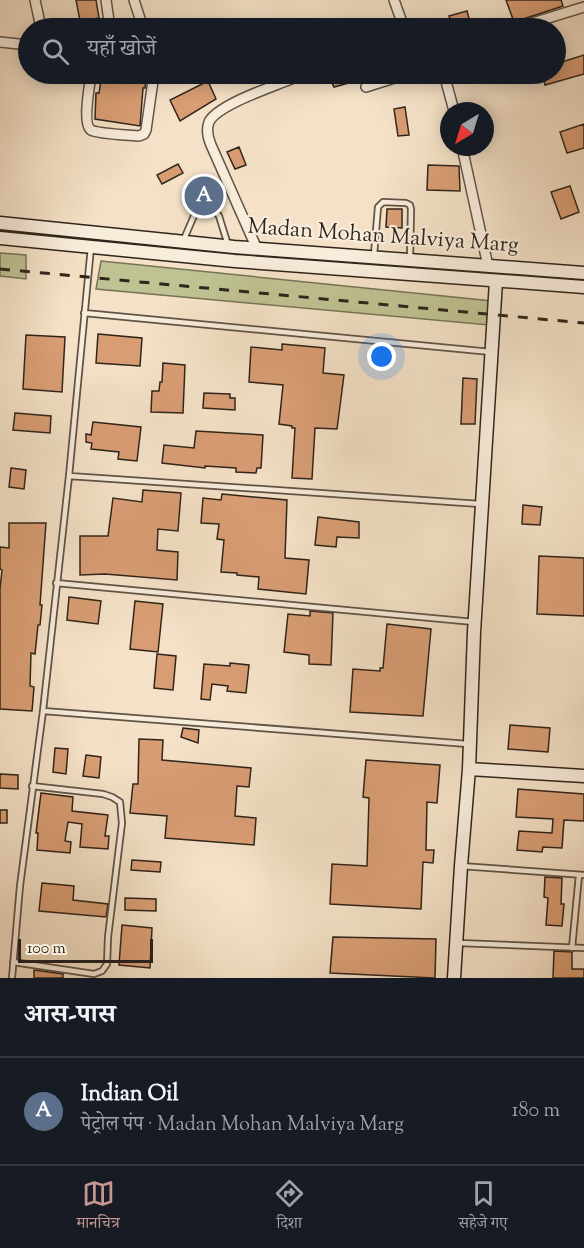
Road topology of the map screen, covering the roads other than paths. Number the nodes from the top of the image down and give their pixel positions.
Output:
1 (35, 0) edge
2 (106, 0) edge
3 (134, 0) edge
4 (394, 0) edge
5 (584, 7) edge
6 (39, 18) edge
7 (109, 18) edge
8 (140, 18) edge
9 (400, 18) edge
10 (548, 18) edge
11 (0, 42) edge
12 (18, 44) edge
13 (90, 84) edge
14 (153, 84) edge
15 (279, 84) edge
16 (375, 84) edge
17 (447, 84) edge
18 (366, 87) dead end
19 (452, 102) edge
20 (464, 156) edge
21 (0, 223) edge
22 (0, 238) edge
23 (183, 242) junction
24 (229, 246) junction
25 (91, 247) junction
26 (257, 249) junction
27 (374, 257) junction
28 (410, 260) junction
29 (488, 266) junction
30 (584, 273) edge
31 (496, 281) junction
32 (584, 287) edge
33 (84, 313) junction
34 (491, 352) junction
35 (69, 476) junction
36 (482, 504) junction
37 (56, 583) junction
38 (474, 622) junction
39 (43, 711) junction
40 (470, 744) junction
41 (469, 769) junction
42 (584, 776) edge
43 (32, 786) junction
44 (461, 866) junction
45 (581, 875) edge
46 (456, 943) junction
47 (572, 948) junction
48 (584, 948) edge
49 (13, 962) junction
50 (12, 978) edge
51 (454, 978) edge

1 - 6 street
2 - 7 street
3 - 8 street
4 - 9 street
5 - 10 street
11 - 12 street
13 - 14 street
15 - 26 street
16 - 18 street
17 - 19 street
20 - 29 street
21 - 23 main road, Madan Mohan Malviya Marg
22 - 25 main road, Madan Mohan Malviya Marg
23 - 24 main road, Madan Mohan Malviya Marg
23 - 24 lane
24 - 26 main road, Madan Mohan Malviya Marg
25 - 31 main road, Madan Mohan Malviya Marg
25 - 33 lane
26 - 27 main road, Madan Mohan Malviya Marg
27 - 28 main road, Madan Mohan Malviya Marg
27 - 28 lane
28 - 29 main road, Madan Mohan Malviya Marg
29 - 30 main road, Madan Mohan Malviya Marg
31 - 32 main road, Madan Mohan Malviya Marg
31 - 34 main road
33 - 34 lane
33 - 35 lane
34 - 36 main road
35 - 36 lane
35 - 37 lane
36 - 38 main road
37 - 38 lane
37 - 39 lane
38 - 40 main road
39 - 40 lane
39 - 43 lane
40 - 41 main road
41 - 42 main road
41 - 44 main road
43 - 49 lane
43 - 49 lane
44 - 45 lane
44 - 46 main road
45 - 47 lane
46 - 47 lane
46 - 51 main road
47 - 48 lane
49 - 50 lane

